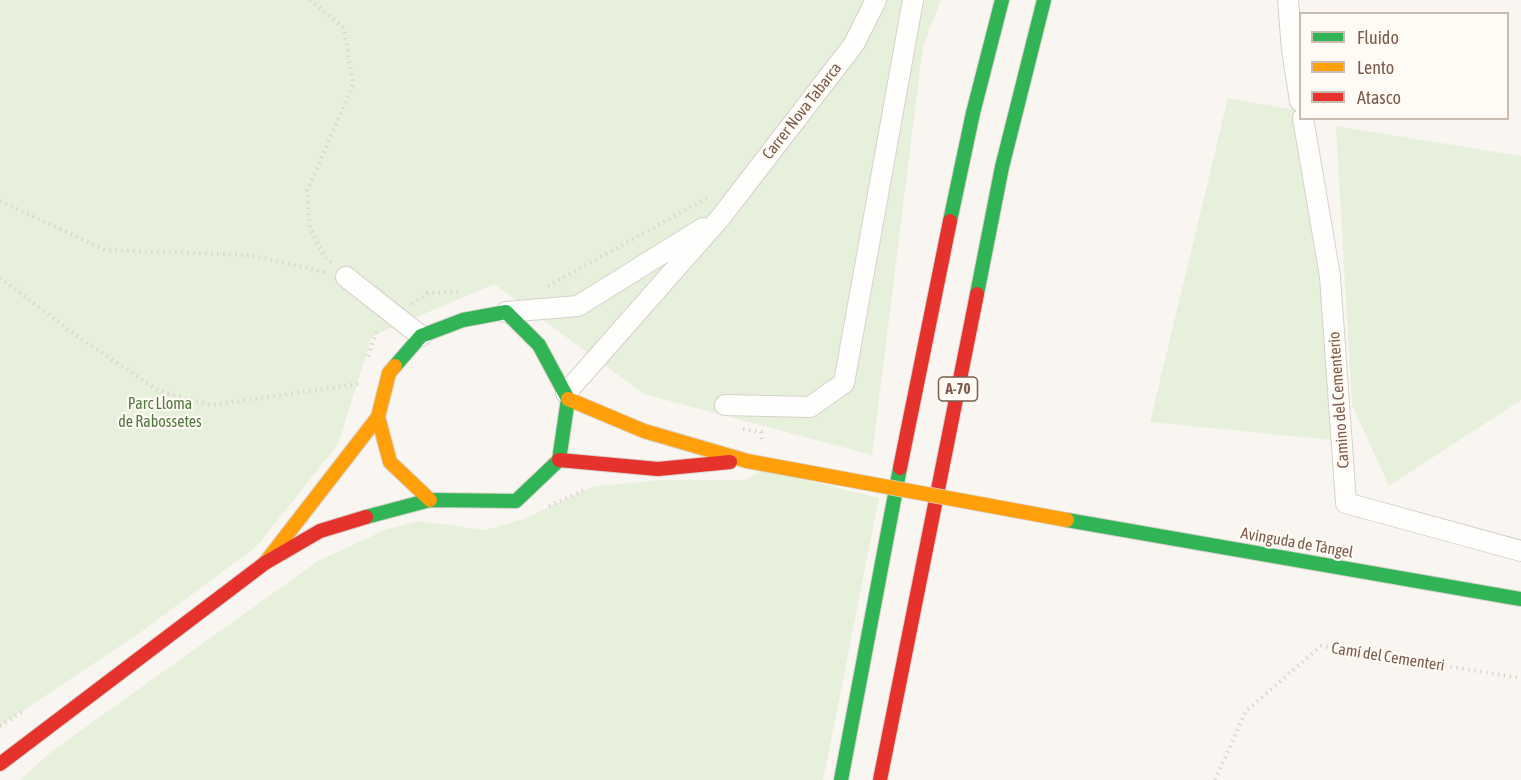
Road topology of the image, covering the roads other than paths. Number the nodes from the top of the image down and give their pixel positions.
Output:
1 (876, 0) edge
2 (913, 0) edge
3 (1002, 0) edge
4 (1044, 0) edge
5 (1288, 0) edge
6 (1299, 95) edge
7 (1304, 120) edge
8 (721, 217) junction
9 (346, 277) road end
10 (506, 312) junction
11 (422, 336) junction
12 (567, 396) junction
13 (725, 405) dead end
14 (378, 417) junction
15 (559, 460) junction
16 (747, 461) junction
17 (430, 500) junction
18 (1521, 551) edge
19 (265, 563) junction
20 (1521, 599) edge
21 (0, 764) edge
22 (841, 780) edge
23 (880, 780) edge

1 - 8 street, Carrer Nova Tabarca
2 - 13 street
3 - 22 main road, A-70
4 - 23 main road, A-70
5 - 6 street
7 - 18 street, Camino del Cementerio
8 - 10 street
8 - 12 street, Carrer Nova Tabarca
9 - 11 street
10 - 11 main road
10 - 12 main road
11 - 14 main road
12 - 15 main road
12 - 16 main road
14 - 17 main road
14 - 19 main road
15 - 16 main road
15 - 17 main road
16 - 20 main road, Avinguda de Tàngel, bridge
17 - 19 main road
19 - 21 main road

